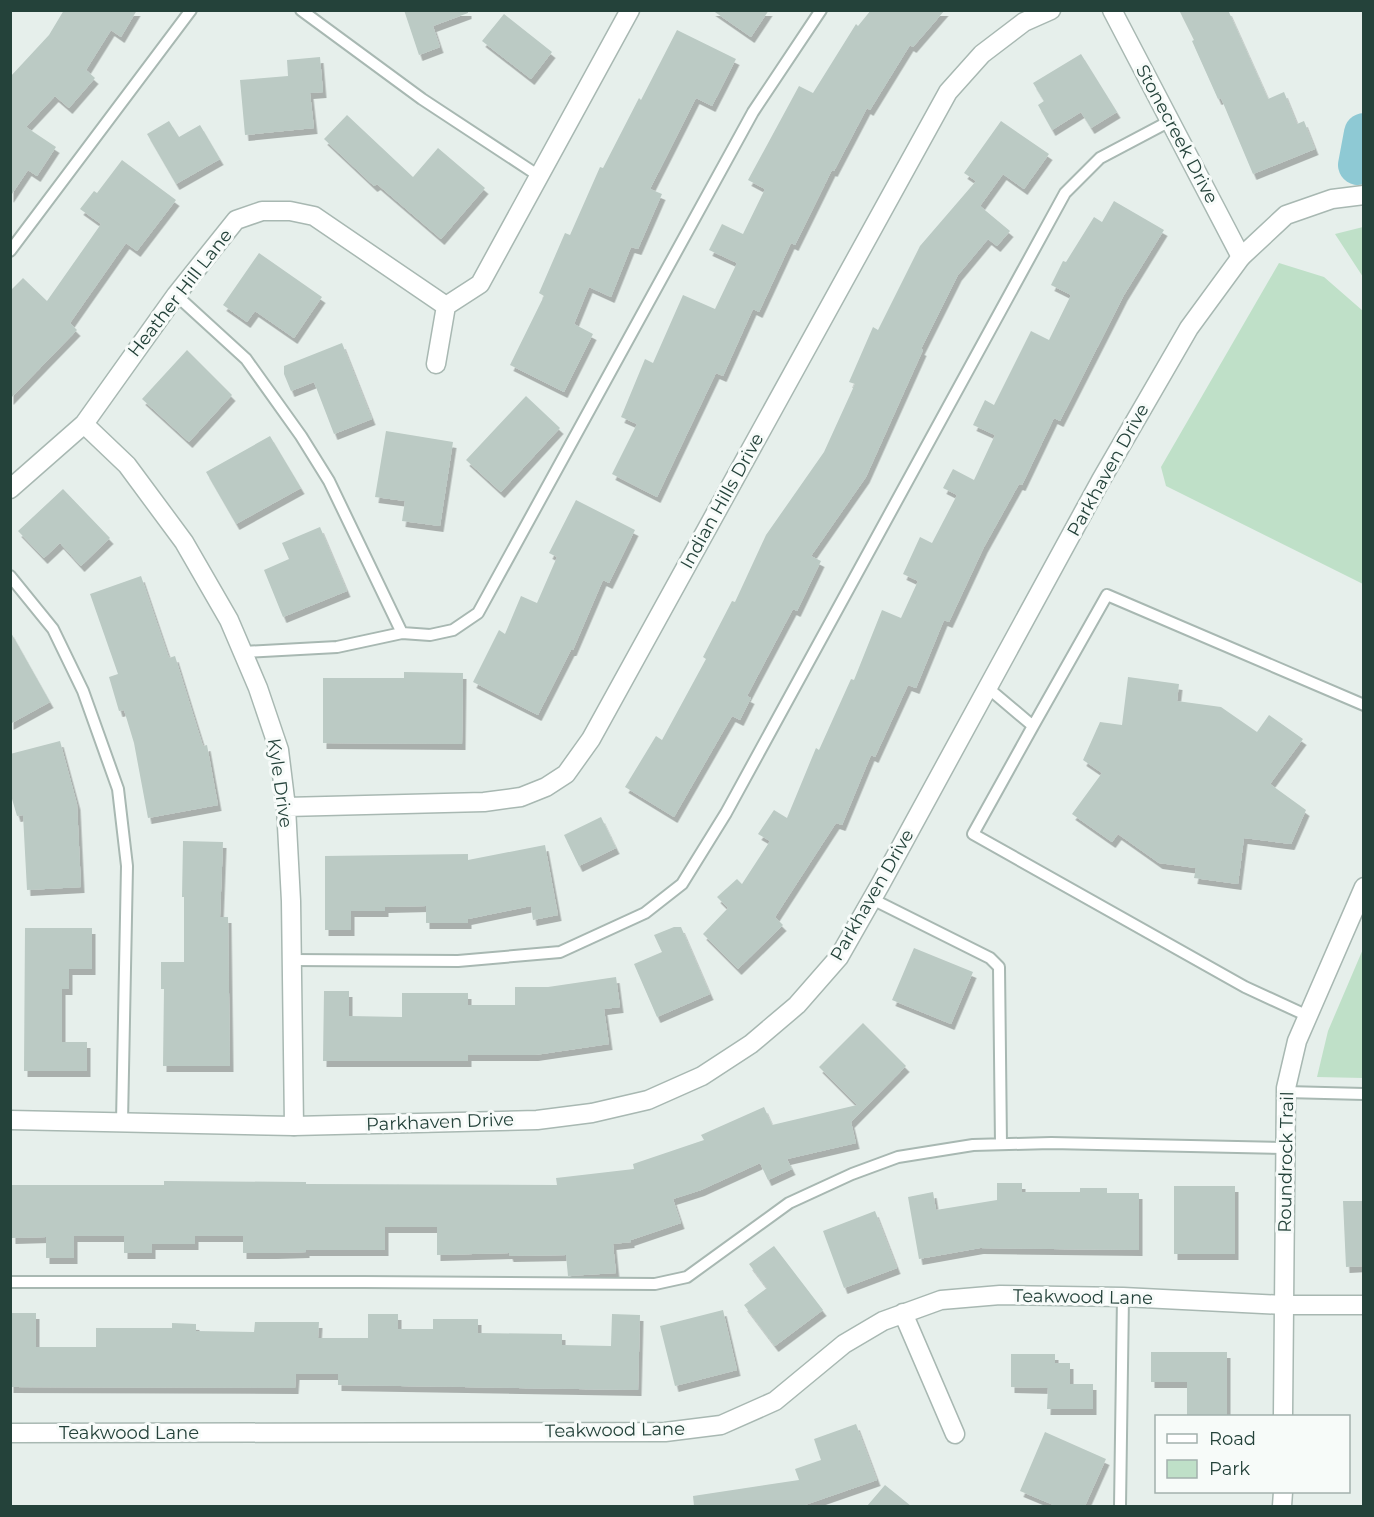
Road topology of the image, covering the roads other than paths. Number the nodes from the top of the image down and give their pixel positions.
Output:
1 (191, 10) edge
2 (301, 10) edge
3 (630, 10) edge
4 (821, 10) edge
5 (1050, 10) edge
6 (1112, 10) edge
7 (1170, 121) junction
8 (539, 176) junction
9 (1364, 195) edge
10 (10, 251) edge
11 (1241, 257) junction
12 (176, 295) junction
13 (446, 306) junction
14 (436, 364) dead end
15 (84, 424) junction
16 (10, 489) edge
17 (10, 576) edge
18 (402, 633) junction
19 (243, 652) junction
20 (988, 688) junction
21 (1364, 705) edge
22 (1033, 726) junction
23 (286, 807) junction
24 (1364, 887) edge
25 (872, 899) junction
26 (292, 960) junction
27 (1308, 1016) junction
28 (1286, 1092) junction
29 (1364, 1094) edge
30 (10, 1120) edge
31 (122, 1122) junction
32 (294, 1126) junction
33 (1001, 1144) junction
34 (1285, 1148) junction
35 (10, 1282) edge
36 (1123, 1297) junction
37 (1284, 1305) junction
38 (1364, 1305) edge
39 (903, 1313) junction
40 (1283, 1415) edge
41 (10, 1433) edge
42 (955, 1434) dead end
43 (1120, 1506) edge

1 - 10 lane
2 - 8 lane
3 - 8 street
4 - 18 lane
5 - 23 street, Indian Hills Drive
6 - 7 street, Stonecreek Drive
7 - 11 street, Stonecreek Drive
7 - 26 lane
8 - 13 street
9 - 11 street, Parkhaven Drive
11 - 20 street, Parkhaven Drive
12 - 13 street, Heather Hill Lane
12 - 15 street, Heather Hill Lane
12 - 18 lane
13 - 14 street
15 - 16 street, Heather Hill Lane
15 - 19 street, Kyle Drive
17 - 31 lane
18 - 19 lane
19 - 23 street, Kyle Drive
20 - 22 lane
20 - 25 street, Parkhaven Drive
21 - 22 lane
22 - 27 lane
23 - 26 street, Kyle Drive
24 - 27 street, Roundrock Trail
25 - 32 street, Parkhaven Drive
25 - 33 lane
26 - 32 street, Kyle Drive
27 - 28 street, Roundrock Trail
28 - 29 lane
28 - 34 street, Roundrock Trail
30 - 31 street, Parkhaven Drive
31 - 32 street, Parkhaven Drive
33 - 34 lane
33 - 35 lane
34 - 37 street, Roundrock Trail
36 - 37 street, Teakwood Lane
36 - 39 street, Teakwood Lane
36 - 43 lane
37 - 38 street, Teakwood Lane
37 - 40 street, Roundrock Trail
39 - 41 street, Teakwood Lane
39 - 42 street

